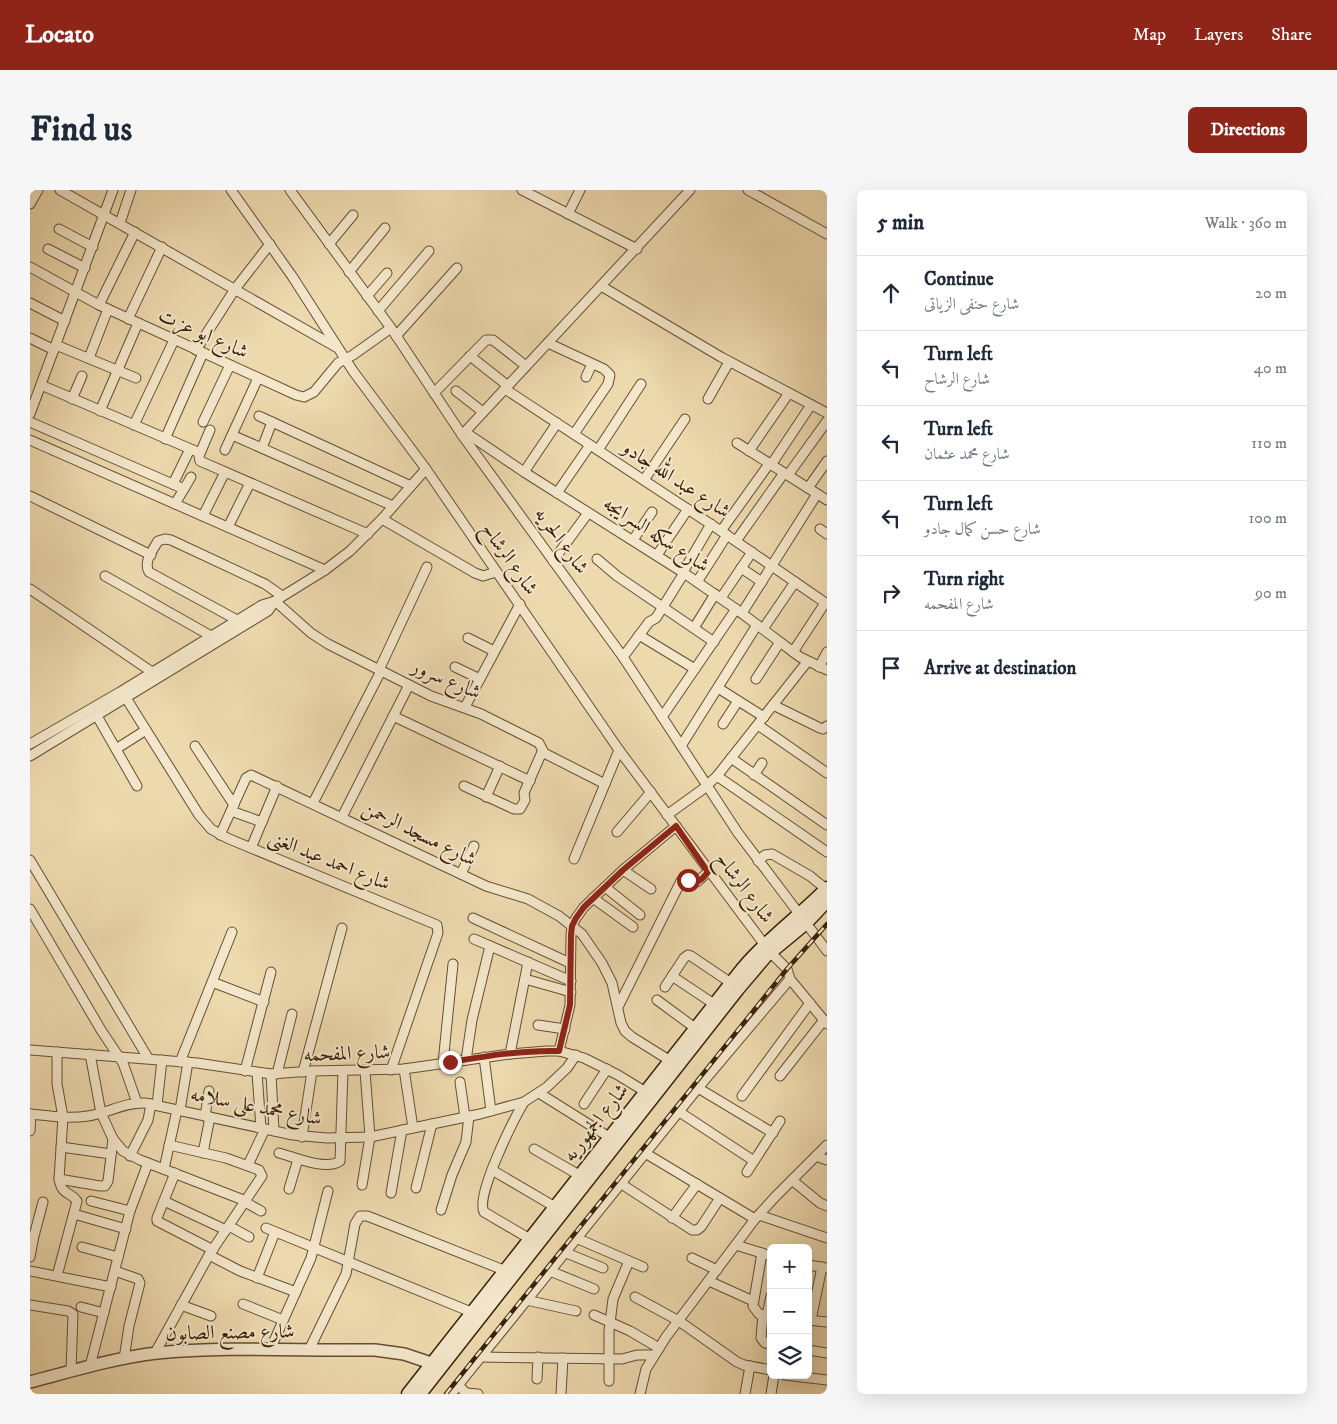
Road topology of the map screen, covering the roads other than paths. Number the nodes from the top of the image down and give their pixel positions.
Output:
1 (38, 190) edge
2 (60, 190) edge
3 (113, 190) edge
4 (131, 190) edge
5 (231, 190) edge
6 (290, 190) edge
7 (522, 190) edge
8 (580, 190) edge
9 (690, 190) edge
10 (748, 190) edge
11 (30, 204) edge
12 (104, 214) junction
13 (568, 214) junction
14 (352, 216) dead end
15 (120, 223) junction
16 (385, 228) dead end
17 (59, 229) dead end
18 (135, 232) junction
19 (827, 234) edge
20 (270, 244) junction
21 (329, 244) junction
22 (93, 247) junction
23 (162, 247) junction
24 (48, 248) dead end
25 (637, 249) junction
26 (429, 251) dead end
27 (30, 267) edge
28 (85, 268) junction
29 (457, 268) dead end
30 (349, 272) junction
31 (387, 273) dead end
32 (601, 286) junction
33 (235, 289) junction
34 (76, 293) junction
35 (367, 296) junction
36 (30, 303) edge
37 (99, 305) junction
38 (108, 309) junction
39 (378, 311) junction
40 (128, 319) junction
41 (65, 322) junction
42 (138, 324) junction
43 (388, 330) junction
44 (396, 336) junction
45 (30, 338) edge
46 (174, 340) junction
47 (548, 342) junction
48 (55, 347) junction
49 (337, 347) junction
50 (199, 352) junction
51 (470, 356) junction
52 (89, 358) junction
53 (350, 358) junction
54 (729, 362) junction
55 (592, 364) junction
56 (230, 365) junction
57 (526, 366) junction
58 (118, 370) junction
59 (82, 376) dead end
60 (136, 378) dead end
61 (258, 378) junction
62 (586, 378) dead end
63 (641, 384) dead end
64 (41, 385) junction
65 (507, 387) junction
66 (456, 390) dead end
67 (434, 393) junction
68 (789, 393) junction
69 (72, 398) junction
70 (708, 399) dead end
71 (32, 400) edge
72 (811, 405) junction
73 (826, 410) edge
74 (100, 411) junction
75 (483, 412) junction
76 (30, 414) edge
77 (259, 416) dead end
78 (685, 419) dead end
79 (827, 421) edge
80 (30, 422) edge
81 (203, 422) dead end
82 (272, 422) junction
83 (558, 423) junction
84 (134, 425) junction
85 (210, 430) dead end
86 (463, 433) junction
87 (574, 434) junction
88 (232, 435) junction
89 (165, 439) junction
90 (30, 440) edge
91 (737, 443) dead end
92 (262, 448) junction
93 (594, 448) junction
94 (190, 449) junction
95 (225, 450) dead end
96 (749, 451) junction
97 (200, 453) junction
98 (827, 461) edge
99 (770, 464) junction
100 (426, 469) junction
101 (225, 472) junction
102 (524, 472) junction
103 (786, 474) junction
104 (191, 477) dead end
105 (644, 480) junction
106 (250, 483) junction
107 (173, 484) junction
108 (411, 486) junction
109 (808, 488) junction
110 (184, 489) junction
111 (557, 493) junction
112 (818, 494) junction
113 (30, 496) edge
114 (746, 496) junction
115 (827, 500) edge
116 (176, 504) junction
117 (393, 506) junction
118 (760, 506) junction
119 (688, 508) junction
120 (652, 512) dead end
121 (588, 513) junction
122 (203, 516) junction
123 (382, 520) junction
124 (711, 524) junction
125 (228, 527) junction
126 (724, 533) junction
127 (368, 534) junction
128 (633, 540) junction
129 (736, 541) junction
130 (752, 552) junction
131 (657, 555) junction
132 (150, 556) junction
133 (597, 559) dead end
134 (553, 561) junction
135 (772, 566) junction
136 (427, 567) dead end
137 (741, 568) junction
138 (325, 570) junction
139 (496, 572) junction
140 (684, 573) junction
141 (106, 576) dead end
142 (697, 582) junction
143 (762, 582) junction
144 (795, 582) junction
145 (30, 590) edge
146 (718, 596) junction
147 (278, 599) junction
148 (826, 603) edge
149 (520, 604) junction
150 (663, 607) junction
151 (739, 611) junction
152 (237, 620) junction
153 (760, 627) junction
154 (694, 628) junction
155 (639, 635) junction
156 (212, 636) junction
157 (468, 638) dead end
158 (714, 642) junction
159 (780, 642) junction
160 (494, 651) junction
161 (793, 652) junction
162 (827, 652) edge
163 (623, 657) junction
164 (807, 662) junction
165 (455, 666) dead end
166 (696, 669) junction
167 (823, 669) edge
168 (380, 670) junction
169 (152, 672) junction
170 (480, 679) junction
171 (756, 679) dead end
172 (408, 684) junction
173 (718, 688) junction
174 (126, 698) junction
175 (738, 701) junction
176 (773, 705) junction
177 (465, 707) junction
178 (97, 716) junction
179 (393, 716) junction
180 (662, 717) junction
181 (764, 717) junction
182 (723, 724) dead end
183 (758, 725) junction
184 (827, 726) edge
185 (146, 730) junction
186 (30, 744) edge
187 (194, 746) dead end
188 (681, 746) junction
189 (116, 749) junction
190 (620, 750) junction
191 (542, 752) junction
192 (30, 756) edge
193 (731, 758) junction
194 (762, 764) dead end
195 (500, 766) junction
196 (827, 773) edge
197 (754, 774) junction
198 (717, 776) junction
199 (530, 780) junction
200 (605, 784) junction
201 (138, 786) dead end
202 (277, 786) junction
203 (464, 786) dead end
204 (706, 788) junction
205 (650, 792) junction
206 (486, 797) junction
207 (313, 803) junction
208 (232, 808) junction
209 (667, 815) junction
210 (342, 817) junction
211 (262, 822) junction
212 (827, 825) edge
213 (676, 826) junction
214 (617, 832) dead end
215 (220, 835) junction
216 (474, 846) dead end
217 (251, 848) junction
218 (826, 850) edge
219 (574, 859) dead end
220 (30, 860) edge
221 (758, 861) junction
222 (623, 870) junction
223 (708, 872) junction
224 (461, 874) junction
225 (605, 887) junction
226 (651, 889) dead end
227 (827, 892) edge
228 (593, 898) junction
229 (30, 908) edge
230 (640, 914) dead end
231 (473, 918) dead end
232 (803, 919) junction
233 (572, 926) junction
234 (633, 927) dead end
235 (342, 928) dead end
236 (232, 932) dead end
237 (474, 939) dead end
238 (490, 946) junction
239 (767, 948) junction
240 (827, 950) edge
241 (528, 962) junction
242 (570, 963) junction
243 (453, 964) dead end
244 (272, 972) dead end
245 (672, 976) junction
246 (525, 979) junction
247 (790, 979) junction
248 (571, 981) junction
249 (212, 982) junction
250 (731, 983) junction
251 (665, 987) dead end
252 (571, 992) junction
253 (657, 1000) dead end
254 (264, 1002) junction
255 (810, 1003) junction
256 (714, 1004) junction
257 (618, 1007) junction
258 (292, 1014) dead end
259 (825, 1022) edge
260 (538, 1025) dead end
261 (695, 1028) junction
262 (565, 1029) junction
263 (30, 1050) edge
264 (559, 1051) junction
265 (57, 1052) junction
266 (90, 1054) junction
267 (510, 1054) junction
268 (576, 1055) junction
269 (119, 1057) junction
270 (484, 1057) junction
271 (148, 1058) junction
272 (162, 1060) junction
273 (466, 1060) junction
274 (669, 1060) junction
275 (184, 1062) junction
276 (442, 1063) junction
277 (404, 1069) junction
278 (606, 1069) junction
279 (391, 1070) junction
280 (245, 1071) junction
281 (307, 1071) junction
282 (343, 1071) junction
283 (365, 1071) junction
284 (257, 1073) junction
285 (274, 1074) junction
286 (780, 1076) dead end
287 (460, 1082) dead end
288 (698, 1088) junction
289 (209, 1091) dead end
290 (538, 1093) junction
291 (649, 1094) junction
292 (742, 1096) dead end
293 (524, 1102) junction
294 (137, 1103) junction
295 (584, 1104) dead end
296 (154, 1105) junction
297 (179, 1110) junction
298 (491, 1111) junction
299 (678, 1111) junction
300 (101, 1113) junction
301 (31, 1114) edge
302 (208, 1116) junction
303 (467, 1116) junction
304 (63, 1117) junction
305 (780, 1121) dead end
306 (432, 1124) junction
307 (413, 1128) junction
308 (267, 1129) junction
309 (402, 1130) junction
310 (30, 1131) edge
311 (773, 1132) junction
312 (609, 1136) junction
313 (302, 1137) junction
314 (370, 1137) junction
315 (341, 1138) junction
316 (113, 1139) junction
317 (170, 1145) junction
318 (827, 1145) edge
319 (61, 1147) junction
320 (534, 1149) dead end
321 (203, 1153) junction
322 (279, 1153) dead end
323 (645, 1153) junction
324 (111, 1154) junction
325 (130, 1156) junction
326 (816, 1156) junction
327 (298, 1159) junction
328 (827, 1160) edge
329 (754, 1161) junction
330 (148, 1163) junction
331 (248, 1165) junction
332 (164, 1169) junction
333 (492, 1170) junction
334 (747, 1172) dead end
335 (175, 1173) junction
336 (579, 1175) junction
337 (59, 1180) junction
338 (792, 1180) junction
339 (620, 1183) junction
340 (696, 1184) junction
341 (362, 1185) dead end
342 (416, 1188) dead end
343 (289, 1189) dead end
344 (328, 1190) dead end
345 (391, 1193) dead end
346 (720, 1198) junction
347 (91, 1201) dead end
348 (164, 1201) junction
349 (245, 1201) junction
350 (43, 1202) dead end
351 (827, 1206) edge
352 (555, 1207) junction
353 (441, 1210) dead end
354 (130, 1211) junction
355 (261, 1211) dead end
356 (74, 1214) junction
357 (757, 1217) junction
358 (672, 1218) junction
359 (228, 1228) junction
360 (266, 1228) dead end
361 (126, 1229) junction
362 (275, 1232) junction
363 (249, 1237) dead end
364 (576, 1238) junction
365 (827, 1238) edge
366 (530, 1239) junction
367 (736, 1245) junction
368 (82, 1247) dead end
369 (314, 1248) junction
370 (564, 1252) junction
371 (211, 1253) junction
372 (766, 1255) edge
373 (30, 1257) edge
374 (118, 1257) junction
375 (692, 1258) dead end
376 (629, 1261) junction
377 (349, 1262) junction
378 (812, 1264) edge
379 (826, 1266) edge
380 (643, 1267) dead end
381 (603, 1268) dead end
382 (717, 1270) junction
383 (30, 1271) edge
384 (115, 1271) junction
385 (506, 1271) junction
386 (550, 1271) junction
387 (57, 1276) junction
388 (257, 1278) junction
389 (709, 1282) junction
390 (110, 1287) junction
391 (594, 1289) dead end
392 (296, 1292) junction
393 (635, 1297) dead end
394 (526, 1300) junction
395 (753, 1301) junction
396 (243, 1304) dead end
397 (30, 1305) edge
398 (181, 1305) junction
399 (81, 1307) dead end
400 (576, 1310) dead end
401 (104, 1313) junction
402 (812, 1313) edge
403 (477, 1315) junction
404 (594, 1315) dead end
405 (767, 1315) edge
406 (211, 1316) dead end
407 (283, 1320) junction
408 (679, 1320) junction
409 (812, 1320) edge
410 (610, 1322) junction
411 (827, 1322) edge
412 (767, 1343) edge
413 (270, 1350) junction
414 (309, 1350) junction
415 (812, 1351) edge
416 (656, 1352) junction
417 (155, 1353) junction
418 (827, 1353) edge
419 (480, 1357) junction
420 (538, 1357) junction
421 (563, 1358) junction
422 (609, 1358) junction
423 (124, 1359) junction
424 (431, 1364) junction
425 (90, 1366) junction
426 (750, 1366) junction
427 (767, 1369) edge
428 (71, 1371) junction
429 (812, 1378) edge
430 (537, 1379) dead end
431 (773, 1379) edge
432 (827, 1380) edge
433 (609, 1381) dead end
434 (30, 1382) edge
435 (458, 1385) junction
436 (408, 1394) edge
437 (420, 1394) edge
438 (451, 1394) edge
439 (466, 1394) edge
440 (478, 1394) edge
441 (561, 1394) edge
442 (640, 1394) edge
443 (745, 1394) edge
444 (771, 1394) edge

1 - 11 street
2 - 12 street
3 - 12 street
4 - 15 street
5 - 20 street, شارع الرشاح
6 - 21 street, شارع الحريه
7 - 13 street
8 - 13 street
9 - 25 street
10 - 19 street
12 - 15 street
12 - 22 street
13 - 25 street
14 - 21 street
15 - 18 street
16 - 30 street
17 - 22 street
18 - 23 street
18 - 37 street
20 - 33 street
20 - 49 street, شارع الرشاح
21 - 30 street, شارع الحريه
22 - 28 street
23 - 33 street
23 - 40 street
24 - 28 street
25 - 32 street
26 - 39 street
27 - 34 street, شارع ابو عزت
28 - 34 street
29 - 44 street
30 - 35 street, شارع الحريه
31 - 35 street
32 - 47 street
32 - 54 street
33 - 49 street
33 - 50 street
34 - 37 street, شارع ابو عزت
34 - 41 street
35 - 39 street, شارع الحريه
36 - 41 street
37 - 38 street, شارع ابو عزت
38 - 40 street, شارع ابو عزت
38 - 52 street
39 - 43 street, شارع الحريه
40 - 42 street, شارع ابو عزت
41 - 48 street
42 - 46 street, شارع ابو عزت
42 - 58 street
43 - 44 street, شارع الحريه
43 - 53 street
44 - 67 street, شارع الحريه
45 - 48 street
46 - 50 street, شارع ابو عزت
46 - 84 street
47 - 55 street
47 - 57 street
48 - 52 street
48 - 64 street
49 - 53 street, شارع الرشاح
50 - 56 street, شارع ابو عزت
50 - 89 street
51 - 57 street
51 - 65 street, شارع عبد الله جادو
51 - 67 street
52 - 58 street
53 - 61 street, شارع ابو عزت
53 - 100 street, شارع الرشاح
54 - 68 street
54 - 70 street
55 - 62 street
55 - 87 street
56 - 61 street, شارع ابو عزت
56 - 81 street
57 - 65 street
58 - 60 street
58 - 74 street
59 - 69 street
61 - 88 street
63 - 93 street
64 - 69 street
64 - 71 street
65 - 75 street
65 - 83 street, شارع عبد الله جادو
66 - 75 street
67 - 86 street, شارع الحريه
68 - 72 street
68 - 96 street
69 - 74 street
71 - 76 street
72 - 73 street
72 - 99 street
74 - 84 street
75 - 86 street
77 - 82 street
78 - 105 street
79 - 103 street
80 - 107 street
82 - 92 street
82 - 108 street
83 - 87 street, شارع عبد الله جادو
83 - 102 street
84 - 89 street
85 - 97 street
86 - 102 street, شارع سكه السرايجه
86 - 134 street, شارع الحريه
87 - 93 street, شارع عبد الله جادو
88 - 92 street
88 - 95 street
89 - 94 street
90 - 116 street
91 - 96 street
92 - 117 street
93 - 105 street, شارع عبد الله جادو
93 - 111 street
94 - 97 street
94 - 107 street
96 - 99 street
97 - 101 street
98 - 109 street
99 - 103 street
99 - 114 street
100 - 108 street
100 - 139 street, شارع الرشاح
101 - 106 street
101 - 122 street
102 - 111 street, شارع سكه السرايجه
103 - 109 street
103 - 118 street
104 - 110 street
105 - 119 street, شارع عبد الله جادو
106 - 125 street
106 - 127 street
107 - 110 street
108 - 117 street
109 - 112 street
110 - 116 street
111 - 121 street, شارع سكه السرايجه
112 - 115 street
112 - 135 street
113 - 132 street
114 - 118 street
114 - 126 street
116 - 122 street
117 - 123 street
118 - 129 street
119 - 124 street, شارع عبد الله جادو
119 - 131 street
120 - 128 street
121 - 128 street, شارع سكه السرايجه
121 - 134 street
122 - 125 street
123 - 127 street
123 - 139 street
124 - 126 street, شارع عبد الله جادو
124 - 140 street
125 - 138 street
126 - 129 street, شارع عبد الله جادو
126 - 142 street
127 - 138 street
128 - 131 street, شارع سكه السرايجه
129 - 130 street, شارع عبد الله جادو
130 - 135 street, شارع عبد الله جادو
130 - 137 street
131 - 140 street, شارع سكه السرايجه
132 - 147 street, شارع سرور
132 - 152 street
133 - 150 street
134 - 163 street, شارع الحريه
135 - 143 street
135 - 144 street, شارع عبد الله جادو
136 - 168 street
137 - 143 street
137 - 146 street
138 - 147 street
139 - 149 street, شارع الرشاح
140 - 142 street, شارع سكه السرايجه
140 - 150 street
141 - 156 street
142 - 146 street, شارع سكه السرايجه
143 - 151 street
144 - 148 street, شارع عبد الله جادو
144 - 153 street
145 - 169 street
146 - 151 street, شارع سكه السرايجه
146 - 154 street
147 - 152 street
147 - 168 street, شارع سرور
147 - 174 street
148 - 161 street
149 - 160 street
149 - 190 street, شارع الرشاح
150 - 154 street
150 - 155 street
151 - 153 street, شارع سكه السرايجه
151 - 158 street
152 - 156 street
153 - 159 street, شارع سكه السرايجه
153 - 173 street
154 - 158 street
155 - 163 street
155 - 166 street
156 - 169 street
157 - 160 street
158 - 166 street
159 - 161 street, شارع سكه السرايجه
159 - 171 street
160 - 170 street
161 - 164 street, شارع سكه السرايجه
162 - 167 street
163 - 180 street, شارع الحريه
164 - 167 street, شارع سكه السرايجه
164 - 176 street
165 - 170 street
166 - 180 street
168 - 172 street, شارع سرور
168 - 207 street
169 - 186 street
170 - 177 street
172 - 177 street, شارع سرور
172 - 179 street
173 - 175 street
173 - 188 street
174 - 178 street
174 - 185 street, شارع احمد عبد الغنى
175 - 181 street
175 - 182 street
176 - 181 street
176 - 184 street
177 - 191 street, شارع سرور
178 - 189 street
178 - 192 street
179 - 195 street
179 - 210 street
180 - 188 street, شارع الحريه
181 - 183 street
183 - 193 street
183 - 196 street
185 - 189 street
185 - 215 street, شارع احمد عبد الغنى
187 - 208 street
188 - 204 street, شارع الحريه
189 - 201 street
190 - 200 street
190 - 205 street, شارع الرشاح
191 - 199 street
191 - 200 street, شارع سرور
193 - 197 street
193 - 198 street
194 - 197 street
195 - 199 street
195 - 206 street
197 - 212 street
198 - 204 street
198 - 218 street
199 - 206 street
200 - 219 street
202 - 207 street, شارع مسجد الرحمن
202 - 208 street, شارع مسجد الرحمن
202 - 211 street
203 - 206 street
204 - 209 street
204 - 221 street, شارع الحريه
205 - 209 street, شارع الرشاح
205 - 214 street
207 - 210 street, شارع مسجد الرحمن
208 - 211 street
208 - 215 street
209 - 213 street, شارع الرشاح
210 - 224 street, شارع مسجد الرحمن
211 - 217 street
213 - 222 street
213 - 223 street, شارع الرشاح
215 - 217 street, شارع احمد عبد الغنى
216 - 224 street
217 - 279 street, شارع احمد عبد الغنى
220 - 271 street
221 - 227 street
221 - 232 street, شارع الحريه
222 - 225 street
222 - 226 street
223 - 239 street, شارع الرشاح
223 - 257 street
224 - 233 street, شارع مسجد الرحمن
225 - 228 street
225 - 230 street
227 - 232 main road, شارع الجمهوريه
228 - 233 street
228 - 234 street
229 - 269 street
231 - 242 street
232 - 239 main road, شارع الجمهوريه
232 - 240 street, شارع الحريه
233 - 242 street
233 - 257 street, شارع مسجد الرحمن
235 - 281 street
236 - 249 street
237 - 238 street
238 - 241 street
238 - 273 street
239 - 247 street, شارع الرشاح
239 - 250 main road, شارع الجمهوريه
239 - 291 main road, شارع الجمهوريه
241 - 246 street
241 - 248 street
242 - 248 street
243 - 276 street
244 - 254 street
245 - 250 street
245 - 251 street
245 - 256 street
246 - 252 street
246 - 267 street
247 - 255 street, شارع الرشاح
247 - 288 street
248 - 252 street
249 - 254 street
249 - 275 street
250 - 256 main road, شارع الجمهوريه
252 - 262 street
253 - 261 street
254 - 280 street
255 - 259 street, شارع الرشاح
255 - 292 street
256 - 261 main road, شارع الجمهوريه
257 - 274 street, شارع مسجد الرحمن
258 - 285 street
259 - 286 street
260 - 262 street
261 - 274 main road, شارع الجمهوريه
262 - 264 street
263 - 265 street, شارع المفحمه
264 - 267 street, شارع المفحمه
264 - 268 street, شارع المفحمه
265 - 266 street, شارع المفحمه
265 - 304 street
266 - 269 street, شارع المفحمه
266 - 300 street
267 - 270 street, شارع المفحمه
268 - 278 street, شارع المفحمه
268 - 290 street, شارع محمد على سلامه
269 - 271 street, شارع المفحمه
269 - 294 street
270 - 273 street, شارع المفحمه
270 - 298 street
271 - 272 street, شارع المفحمه
272 - 275 street, شارع المفحمه
272 - 296 street
273 - 276 street, شارع المفحمه
274 - 291 main road, شارع الجمهوريه
275 - 280 street, شارع المفحمه
275 - 297 street
276 - 277 street, شارع المفحمه
277 - 279 street, شارع المفحمه
277 - 307 street
278 - 291 street, شارع المفحمه
278 - 295 street
279 - 283 street, شارع المفحمه
280 - 284 street, شارع المفحمه
281 - 282 street, شارع المفحمه
281 - 285 street, شارع المفحمه
281 - 313 street
282 - 283 street, شارع المفحمه
282 - 315 street
283 - 314 street
284 - 285 street, شارع المفحمه
284 - 308 street
285 - 308 street
287 - 303 street
288 - 299 street
288 - 311 street
289 - 302 street
290 - 293 street, شارع محمد على سلامه
290 - 312 street
291 - 312 main road, شارع الجمهوريه
291 - 403 main road, شارع الجمهوريه
293 - 298 street, شارع محمد على سلامه
293 - 333 street
294 - 296 street, شارع محمد على سلامه
294 - 300 street, شارع محمد على سلامه
296 - 297 street, شارع محمد على سلامه
296 - 325 street
297 - 302 street, شارع محمد على سلامه
297 - 317 street
298 - 303 street, شارع محمد على سلامه
299 - 323 street
299 - 329 street
300 - 304 street, شارع محمد على سلامه
300 - 316 street
301 - 304 street, شارع محمد على سلامه
301 - 310 street
302 - 308 street, شارع محمد على سلامه
302 - 321 street
303 - 306 street, شارع محمد على سلامه
303 - 353 street
304 - 319 street
305 - 311 street
306 - 307 street, شارع محمد على سلامه
306 - 342 street
307 - 309 street, شارع محمد على سلامه
308 - 313 street, شارع محمد على سلامه
308 - 331 street
309 - 314 street, شارع محمد على سلامه
309 - 345 street
311 - 329 street
312 - 336 main road, شارع الجمهوريه
313 - 315 street, شارع محمد على سلامه
314 - 315 street, شارع محمد على سلامه
314 - 341 street
315 - 327 street
316 - 324 street
316 - 325 street
317 - 321 street
317 - 332 street
318 - 326 street
319 - 324 street
319 - 337 street
320 - 336 street
321 - 331 street
322 - 327 street
323 - 339 street
323 - 340 street
324 - 337 street
325 - 330 street
326 - 328 street
326 - 338 street
327 - 343 street
329 - 334 street
330 - 332 street
330 - 354 street
331 - 349 street
332 - 335 street
333 - 352 street
333 - 366 street
335 - 348 street
335 - 349 street
336 - 352 main road, شارع الجمهوريه
337 - 356 street
338 - 351 street
338 - 357 street
339 - 358 street
339 - 364 street
340 - 346 street
340 - 358 street
344 - 369 street
346 - 357 street
346 - 358 street
347 - 354 street
348 - 359 street
348 - 371 street
349 - 355 street
349 - 359 street
350 - 373 street
352 - 366 main road, شارع الجمهوريه
354 - 361 street
356 - 361 street
356 - 387 street
357 - 365 street
357 - 367 street
359 - 363 street
359 - 371 street
360 - 362 street
361 - 374 street
362 - 369 street
362 - 388 street
364 - 370 street
364 - 376 street
366 - 385 main road, شارع الجمهوريه
367 - 372 street
367 - 382 street
368 - 374 street
369 - 377 street
369 - 392 street
370 - 381 street
370 - 386 street
371 - 388 street
371 - 398 street
372 - 395 street
374 - 384 street
375 - 382 street
376 - 380 street
376 - 410 street
377 - 385 street
377 - 403 street
377 - 414 street
378 - 379 street
379 - 402 street
382 - 389 street
383 - 387 street
384 - 390 street
384 - 423 street
385 - 403 main road, شارع الجمهوريه
386 - 391 street
386 - 394 street
387 - 390 street
388 - 392 street
389 - 395 street
389 - 408 street
390 - 401 street
392 - 407 street
393 - 408 street
394 - 400 street
394 - 419 street
395 - 405 street
396 - 407 street
397 - 428 street
398 - 406 street
398 - 417 street
399 - 401 street
401 - 425 street
403 - 424 main road, شارع الجمهوريه
403 - 437 main road, شارع الجمهوريه
404 - 410 street
405 - 412 street
407 - 413 street
408 - 416 street
408 - 426 street
409 - 411 street
410 - 416 street
410 - 422 street
413 - 414 street, شارع مصنع الصابون
413 - 417 street, شارع مصنع الصابون
414 - 424 street, شارع مصنع الصابون
415 - 418 street
416 - 422 street
416 - 442 street
417 - 423 street, شارع مصنع الصابون
419 - 420 street
419 - 435 street
420 - 421 street
420 - 430 street
421 - 422 street
421 - 441 street
422 - 433 street
423 - 425 street, شارع مصنع الصابون
424 - 436 main road, شارع الجمهوريه
425 - 428 street, شارع مصنع الصابون
426 - 427 street
426 - 443 street
428 - 434 street, شارع مصنع الصابون
429 - 432 street
431 - 444 street
435 - 438 street
435 - 439 street
439 - 440 street

